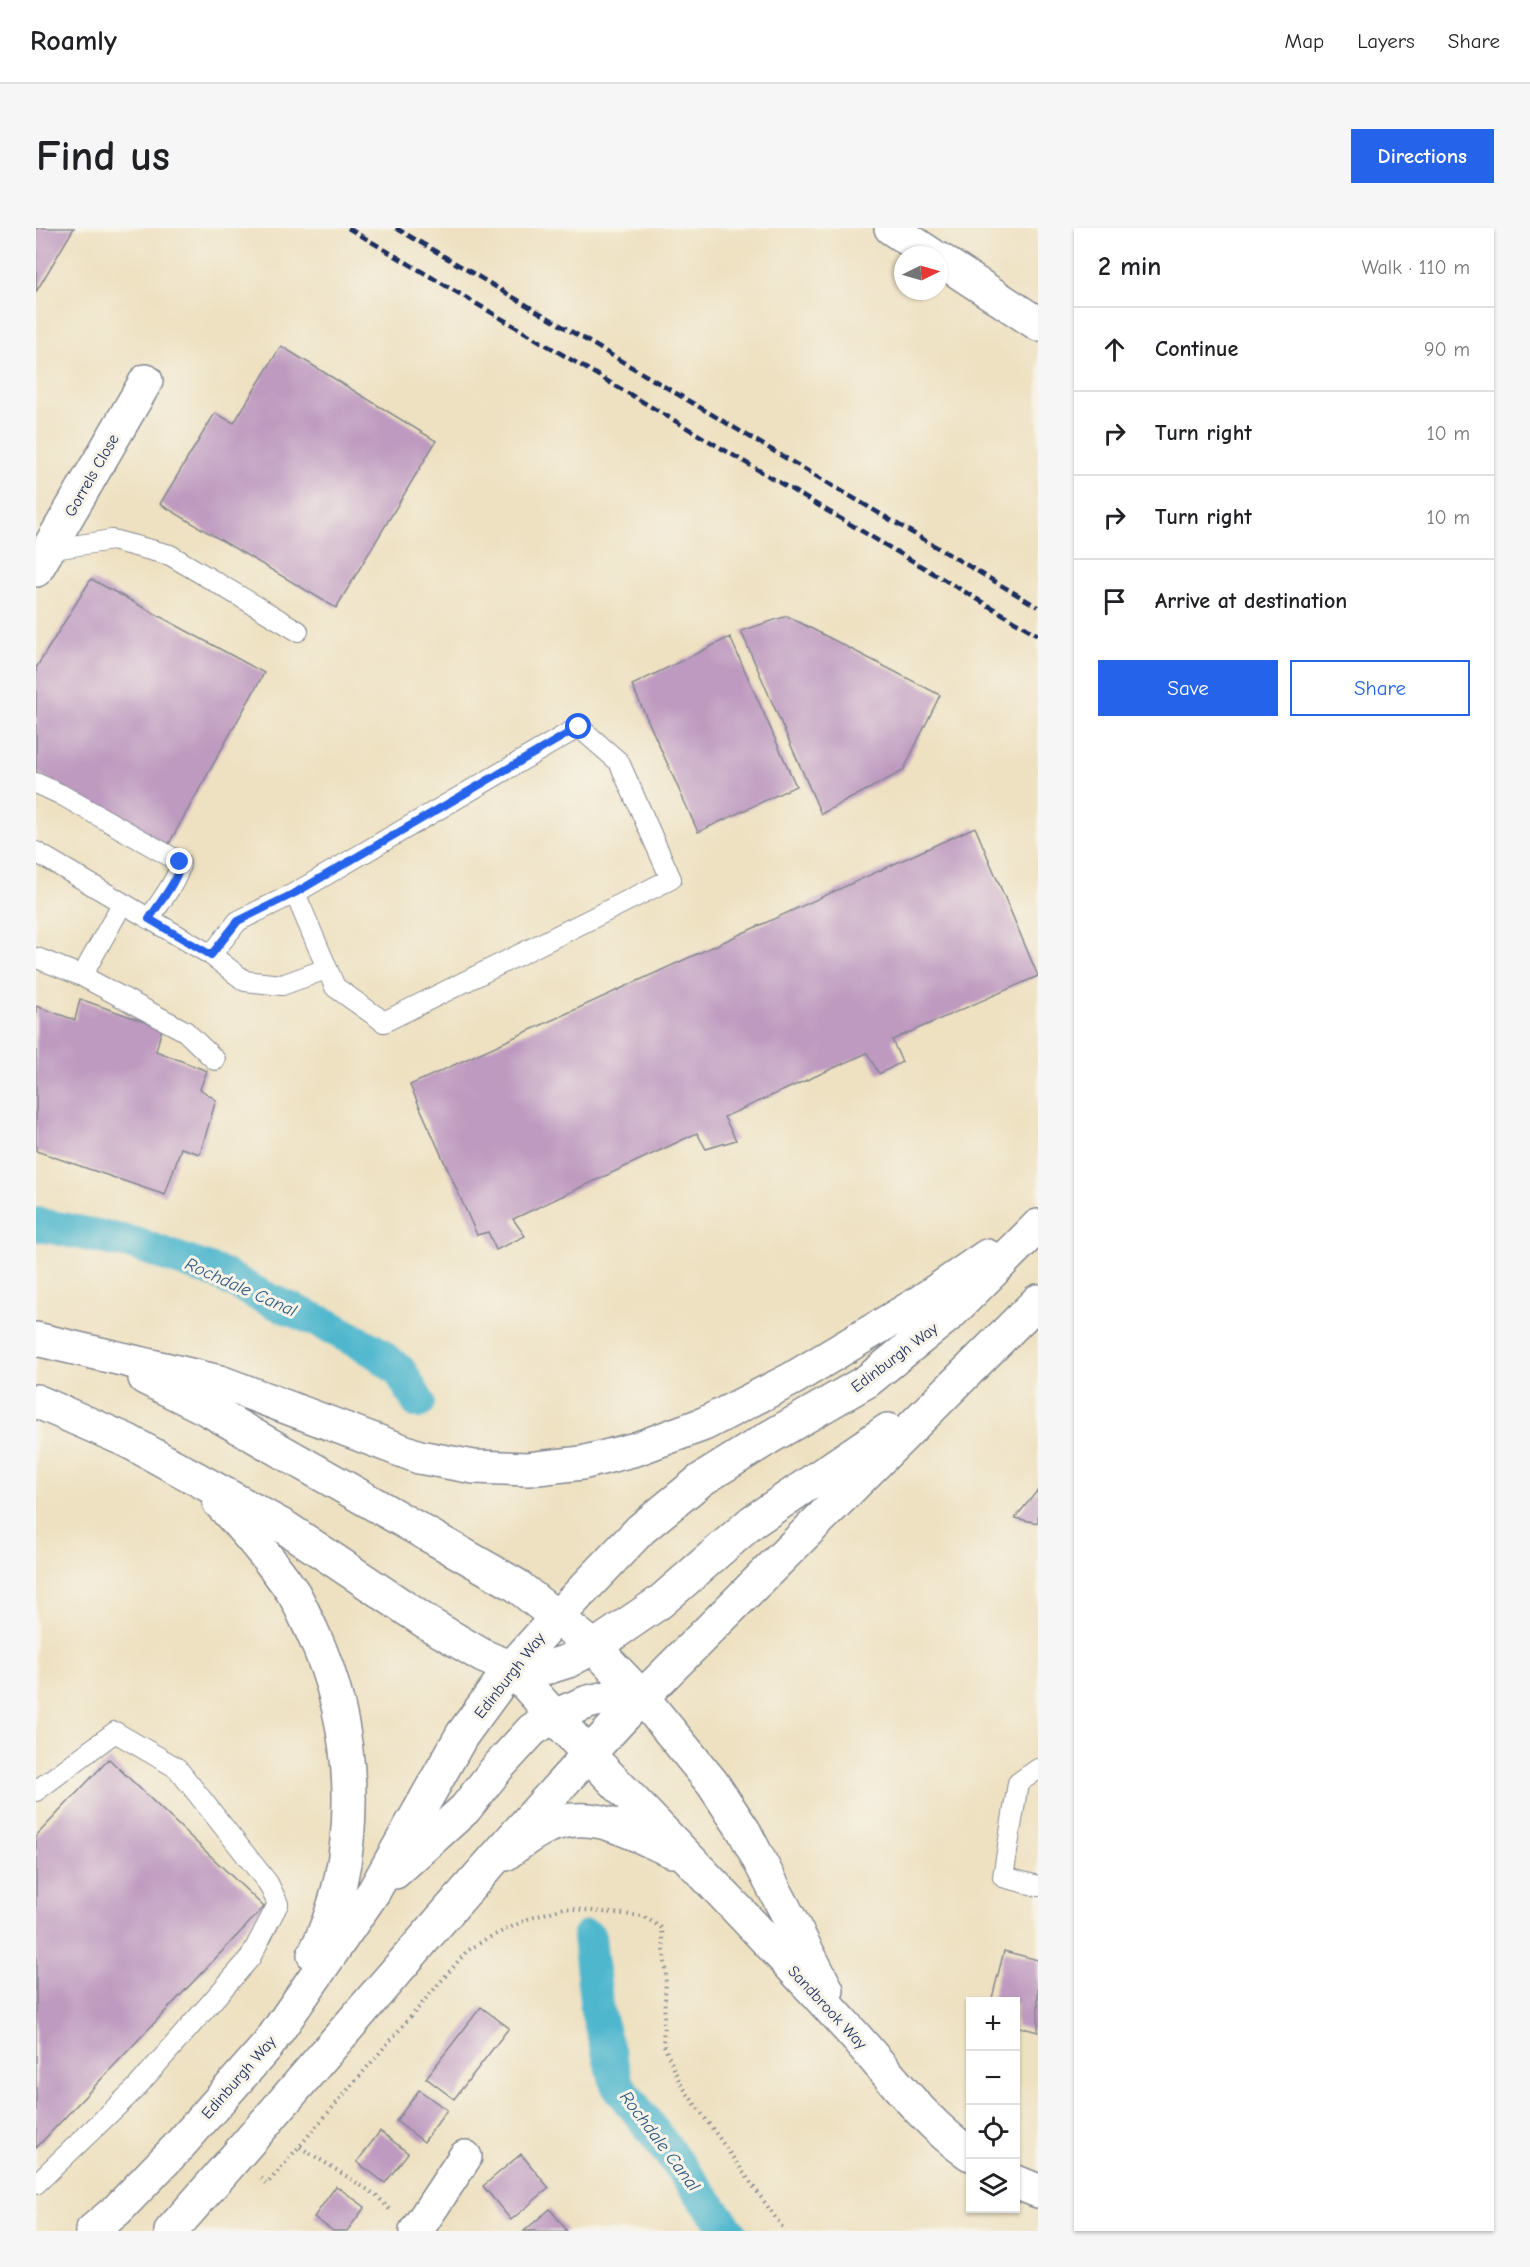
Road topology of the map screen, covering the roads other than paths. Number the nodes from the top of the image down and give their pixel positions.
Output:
1 (891, 228) edge
2 (929, 246) edge
3 (948, 258) edge
4 (1038, 324) edge
5 (146, 381) dead end
6 (42, 560) edge
7 (298, 631) dead end
8 (36, 783) edge
9 (36, 852) edge
10 (295, 893) junction
11 (122, 904) junction
12 (149, 919) junction
13 (211, 955) junction
14 (37, 958) edge
15 (326, 969) junction
16 (82, 976) junction
17 (215, 1060) dead end
18 (1038, 1223) edge
19 (1038, 1301) edge
20 (36, 1340) edge
21 (101, 1356) junction
22 (951, 1388) junction
23 (36, 1401) edge
24 (199, 1481) junction
25 (557, 1617) junction
26 (594, 1647) junction
27 (511, 1668) junction
28 (642, 1697) junction
29 (555, 1716) junction
30 (588, 1754) junction
31 (1038, 1769) edge
32 (36, 1791) edge
33 (687, 1858) junction
34 (493, 1861) junction
35 (1038, 1886) edge
36 (374, 1891) junction
37 (844, 2024) junction
38 (268, 2045) junction
39 (966, 2151) edge
40 (465, 2157) dead end
41 (36, 2184) edge
42 (1020, 2184) edge
43 (1038, 2191) edge
44 (406, 2224) edge
45 (92, 2231) edge
46 (171, 2231) edge

1 - 2 main road
3 - 4 main road
5 - 6 main road, Gorrels Close
6 - 7 lane
8 - 12 lane
9 - 11 lane
10 - 13 lane
10 - 15 lane
10 - 15 lane
11 - 12 lane
11 - 16 lane
12 - 13 lane
13 - 15 lane
14 - 16 lane
16 - 17 lane
18 - 21 main road
18 - 25 main road, Edinburgh Way
19 - 22 main road
20 - 21 main road
21 - 25 main road
22 - 26 main road
22 - 28 main road
23 - 24 main road
24 - 27 main road
24 - 38 main road
25 - 26 main road
25 - 27 main road, Edinburgh Way
26 - 27 main road
26 - 28 main road
27 - 29 main road, Sandbrook Way
27 - 36 main road, Edinburgh Way
28 - 29 main road
28 - 30 main road
28 - 37 main road
29 - 30 main road, Sandbrook Way
29 - 36 main road
30 - 33 main road, Sandbrook Way
30 - 34 main road
31 - 35 lane
32 - 41 lane
33 - 34 main road, Sandbrook Way
33 - 37 main road, Sandbrook Way
34 - 46 main road
36 - 38 main road, Edinburgh Way
37 - 39 main road, Sandbrook Way
38 - 45 main road, Edinburgh Way
40 - 44 main road
42 - 43 main road

